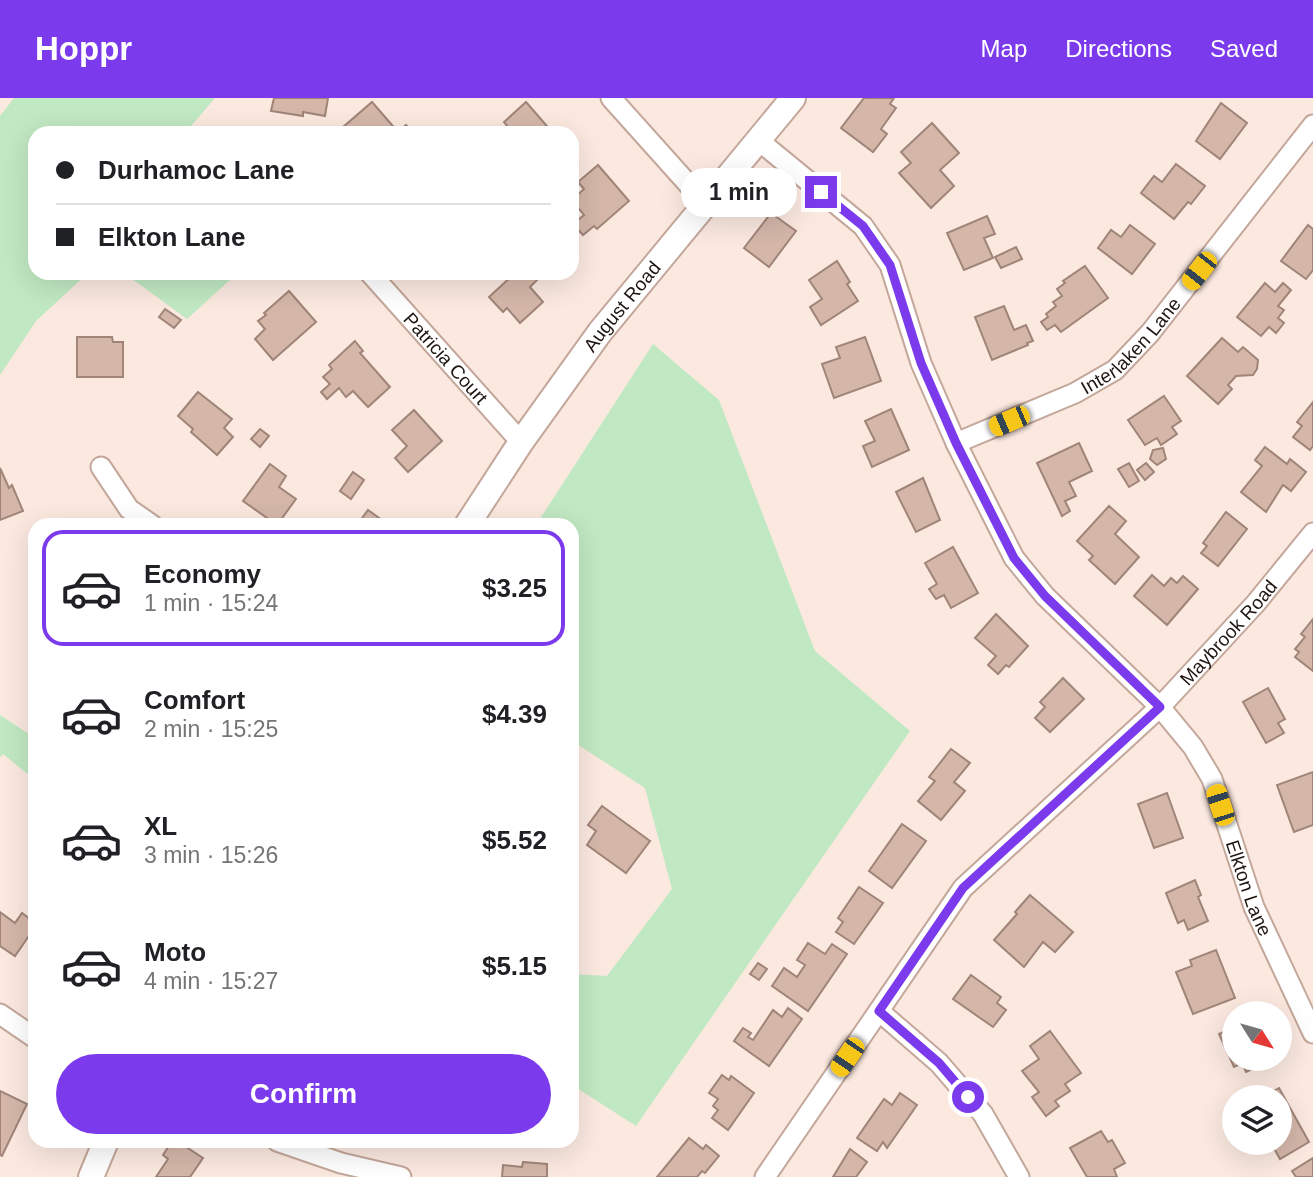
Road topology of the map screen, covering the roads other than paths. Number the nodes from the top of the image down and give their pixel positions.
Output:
1 (611, 98) edge
2 (793, 98) edge
3 (1313, 125) edge
4 (758, 140) junction
5 (706, 204) junction
6 (376, 280) edge
7 (521, 442) junction
8 (956, 443) junction
9 (101, 467) dead end
10 (142, 518) edge
11 (472, 518) edge
12 (1313, 533) edge
13 (1160, 707) junction
14 (879, 1011) junction
15 (0, 1014) edge
16 (1313, 1032) edge
17 (28, 1033) edge
18 (103, 1148) edge
19 (297, 1148) edge
20 (91, 1177) edge
21 (401, 1177) edge
22 (765, 1177) edge
23 (1019, 1177) edge

1 - 5 street
2 - 4 street, August Road
3 - 8 street, Interlaken Lane
4 - 5 street, August Road
4 - 8 street, Elkton Lane
5 - 7 street, August Road
6 - 7 street, Patricia Court
7 - 11 street, August Road
8 - 13 street, Elkton Lane
9 - 10 street
12 - 13 street, Maybrook Road
13 - 14 street, Maybrook Road
13 - 16 street, Elkton Lane
14 - 22 street, Maybrook Road
14 - 23 street
15 - 17 street
18 - 20 street
19 - 21 street

